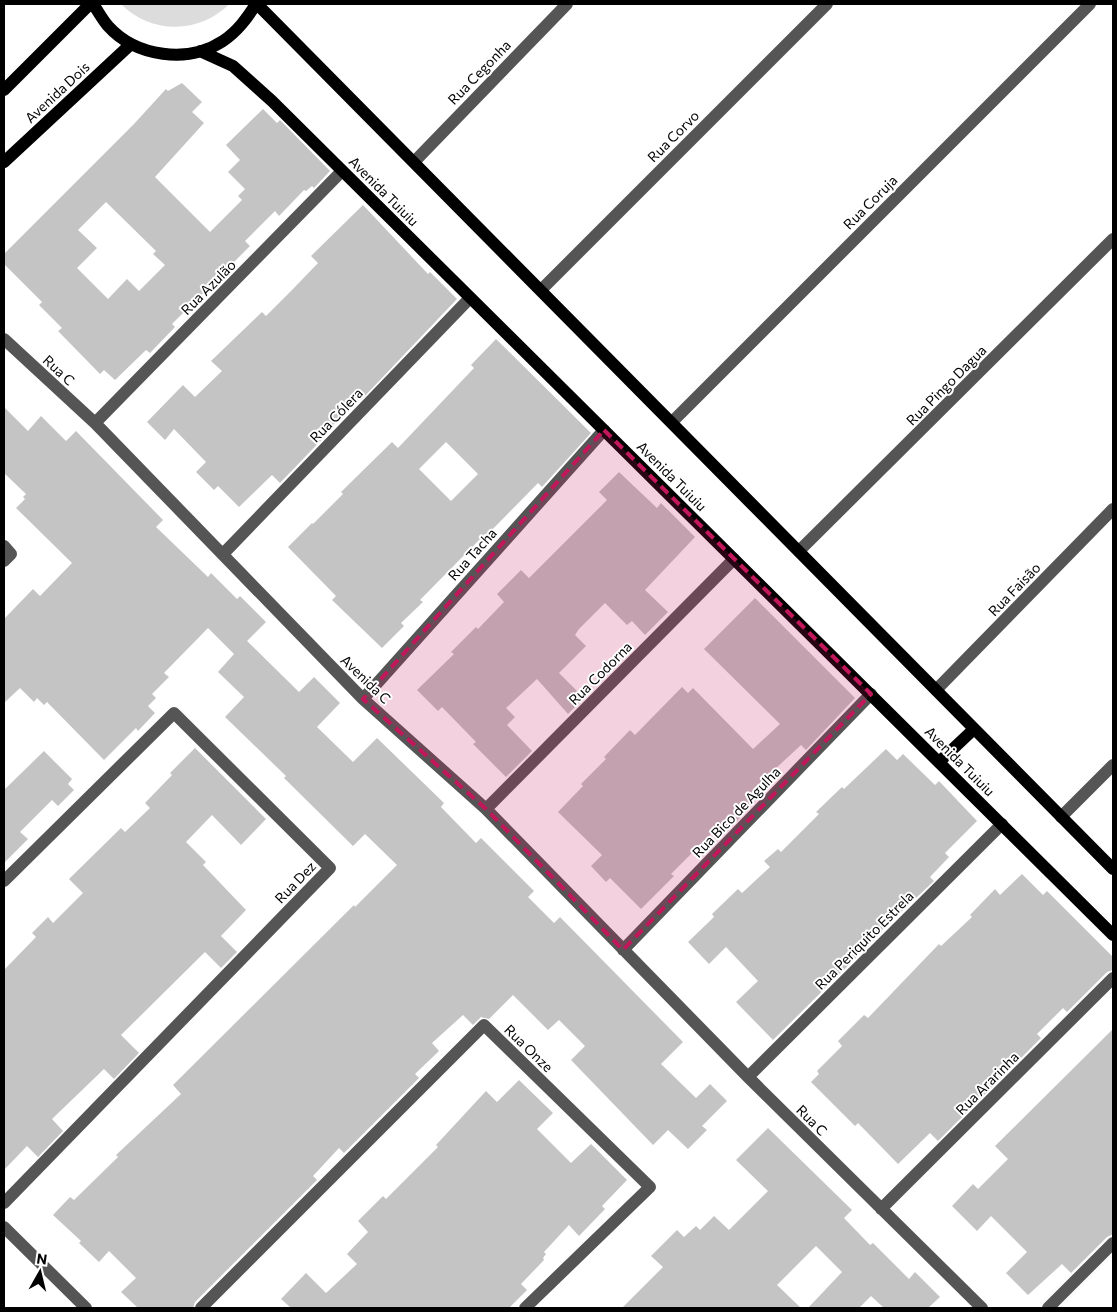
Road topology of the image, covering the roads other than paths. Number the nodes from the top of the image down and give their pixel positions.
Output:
1 (91, 4) edge
2 (257, 4) edge
3 (566, 4) edge
4 (827, 4) edge
5 (1090, 4) edge
6 (131, 44) junction
7 (200, 52) junction
8 (4, 90) edge
9 (4, 162) edge
10 (414, 162) junction
11 (342, 171) junction
12 (1113, 239) edge
13 (541, 290) junction
14 (470, 298) junction
15 (4, 339) edge
16 (672, 422) junction
17 (94, 423) junction
18 (604, 430) junction
19 (1113, 509) edge
20 (4, 546) edge
21 (799, 551) junction
22 (223, 554) junction
23 (734, 559) junction
24 (4, 561) edge
25 (936, 690) junction
26 (871, 694) junction
27 (363, 699) junction
28 (974, 729) junction
29 (939, 762) junction
30 (1113, 764) edge
31 (486, 808) junction
32 (1061, 816) junction
33 (1002, 824) junction
34 (1113, 869) edge
35 (4, 881) edge
36 (1113, 935) edge
37 (623, 950) junction
38 (1113, 978) edge
39 (748, 1077) junction
40 (4, 1203) edge
41 (881, 1208) junction
42 (4, 1226) edge
43 (1113, 1242) edge
44 (86, 1308) edge
45 (201, 1308) edge
46 (525, 1308) edge
47 (982, 1308) edge
48 (1048, 1308) edge

1 - 6 main road
1 - 8 main road
2 - 7 main road
2 - 10 main road
3 - 10 street, Rua Cegonha
4 - 13 street, Rua Corvo
5 - 16 street, Rua Coruja
6 - 7 main road
6 - 9 main road, Avenida Dois
7 - 11 main road, Avenida Tuiuiu
10 - 13 main road
11 - 14 main road, Avenida Tuiuiu
11 - 17 street, Rua Azulão
12 - 21 street, Rua Pingo Dagua
13 - 16 main road
14 - 18 main road, Avenida Tuiuiu
14 - 22 street, Rua Cólera
15 - 17 street, Rua C
16 - 21 main road
17 - 22 street, Avenida C
18 - 23 main road, Avenida Tuiuiu
18 - 27 street, Rua Tacha
19 - 25 street, Rua Faisão
20 - 24 street
21 - 25 main road
22 - 27 street, Avenida C
23 - 26 main road, Avenida Tuiuiu
23 - 31 street, Rua Codorna
25 - 28 main road
26 - 29 main road, Avenida Tuiuiu
26 - 37 street, Rua Bico de Agulha
27 - 31 street, Avenida C
28 - 29 main road
28 - 32 main road
29 - 33 main road, Avenida Tuiuiu
30 - 32 street
31 - 37 street, Avenida C
32 - 34 main road
33 - 36 main road, Avenida Tuiuiu
33 - 39 street, Rua Periquito Estrela
35 - 40 street, Rua Dez
37 - 39 street, Rua C
38 - 41 street, Rua Ararinha
39 - 41 street, Rua C
41 - 47 street, Rua C
42 - 44 street
43 - 48 street
45 - 46 street, Rua Onze

